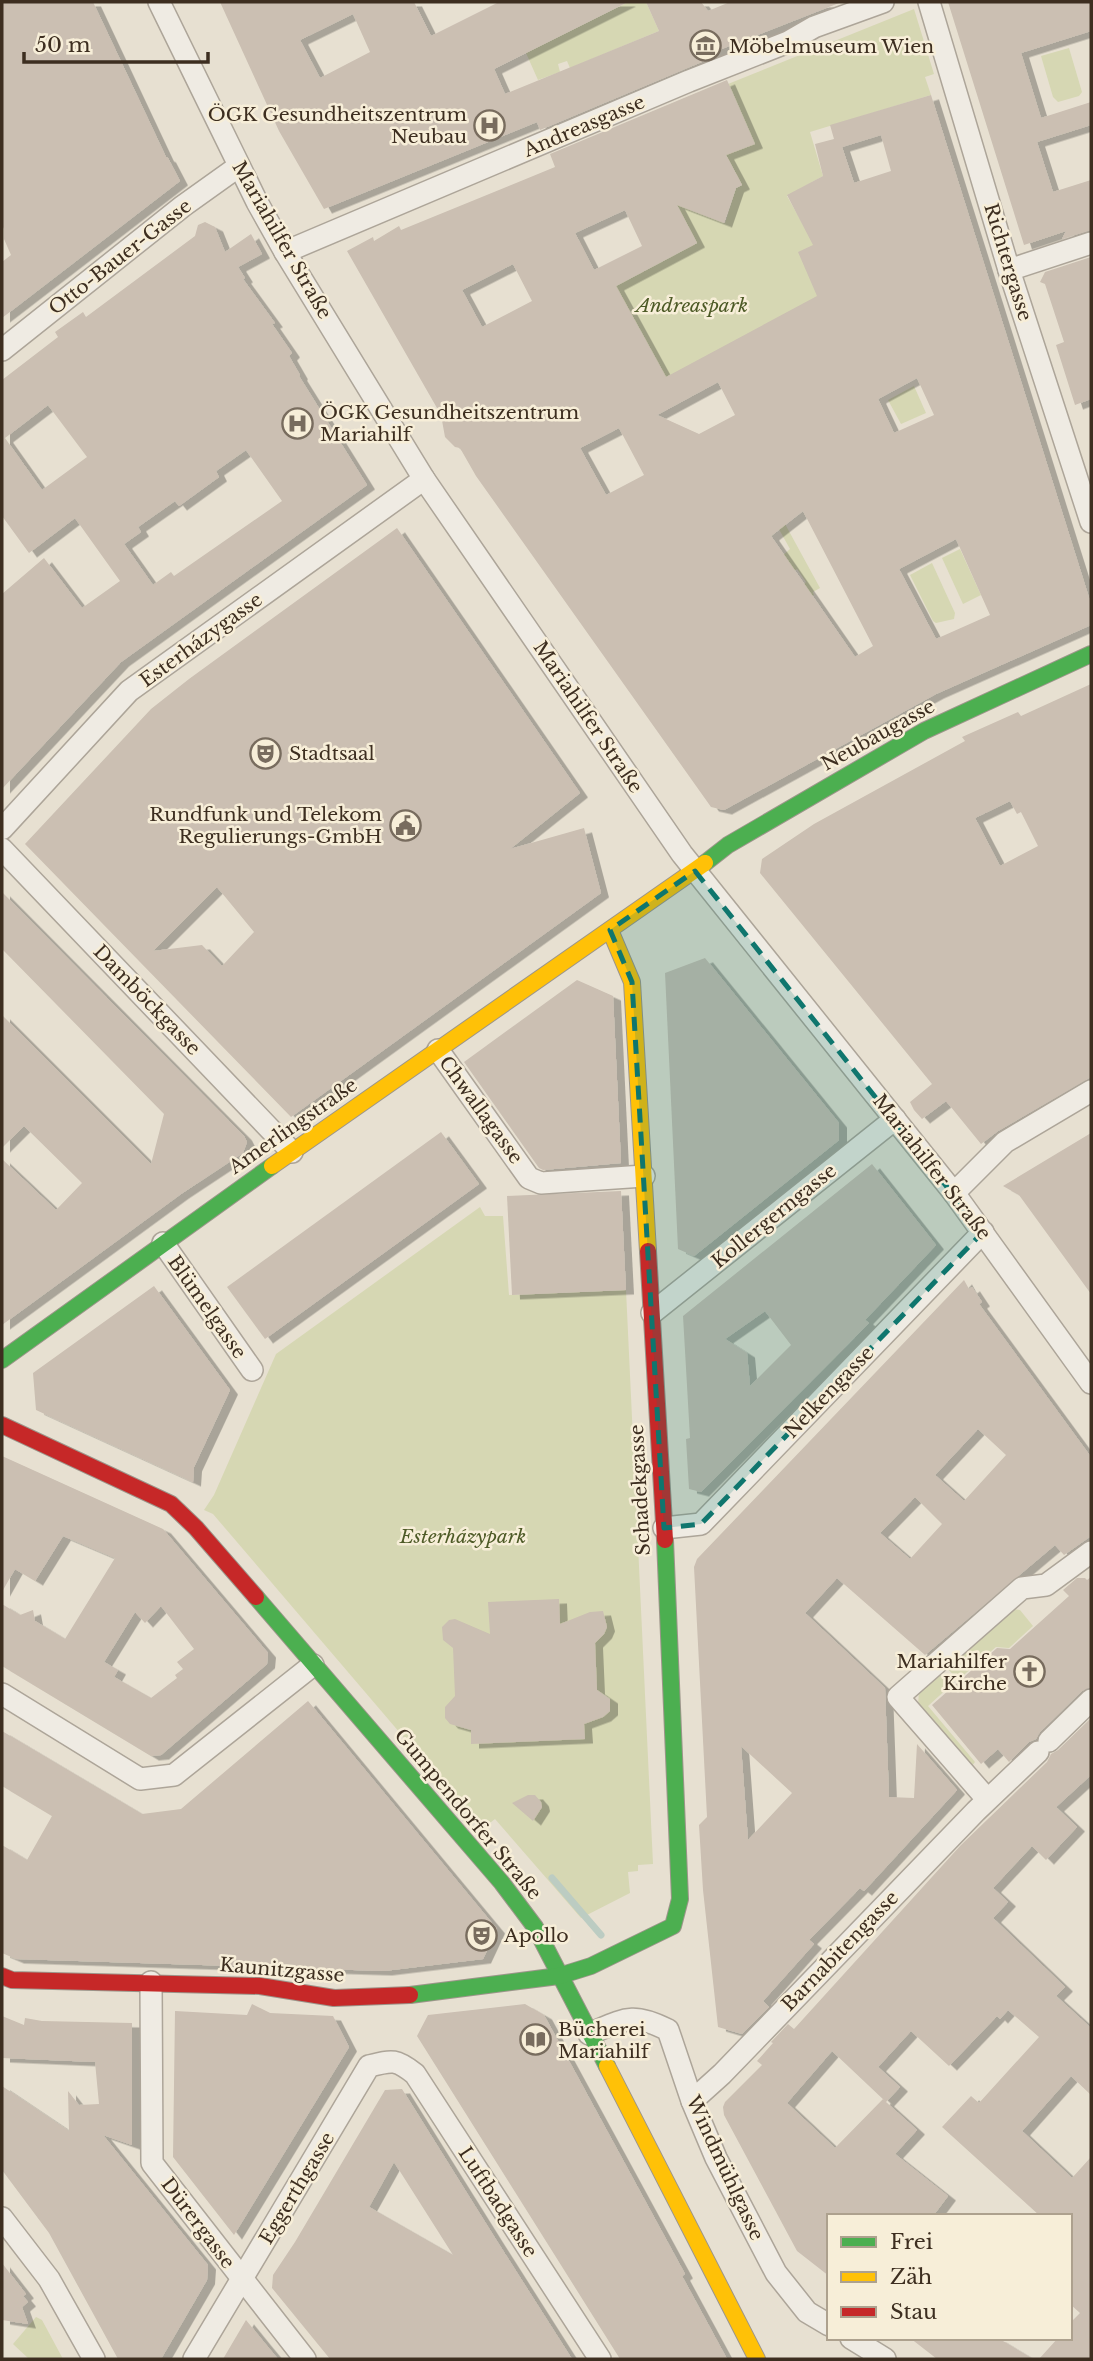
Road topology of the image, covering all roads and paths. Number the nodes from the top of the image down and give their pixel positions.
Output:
1 (159, 2) edge
2 (883, 2) edge
3 (929, 2) edge
4 (239, 166) junction
5 (1091, 243) edge
6 (285, 252) junction
7 (1009, 270) junction
8 (2, 350) edge
9 (425, 479) junction
10 (1091, 522) edge
11 (1091, 654) edge
12 (2, 829) edge
13 (2, 849) edge
14 (695, 871) junction
15 (610, 930) junction
16 (438, 1050) junction
17 (1091, 1091) edge
18 (895, 1119) junction
19 (292, 1152) junction
20 (645, 1176) junction
21 (954, 1193) junction
22 (984, 1232) junction
23 (163, 1243) junction
24 (652, 1313) junction
25 (2, 1360) edge
26 (252, 1370) dead end
27 (1091, 1383) edge
28 (2, 1425) edge
29 (664, 1528) junction
30 (1091, 1552) edge
31 (313, 1665) junction
32 (2, 1694) edge
33 (1091, 1700) edge
34 (987, 1799) junction
35 (2, 1976) edge
36 (559, 1976) junction
37 (151, 1982) junction
38 (589, 2034) junction
39 (384, 2062) joint
40 (692, 2101) junction
41 (2, 2218) edge
42 (242, 2281) junction
43 (827, 2324) edge
44 (854, 2340) edge
45 (94, 2359) edge
46 (194, 2359) edge
47 (305, 2359) edge
48 (600, 2359) edge
49 (757, 2359) edge
50 (885, 2359) edge

1 - 4 street, Mariahilfer Straße
2 - 6 street, Andreasgasse
3 - 7 street, Richtergasse
4 - 6 street, Mariahilfer Straße
4 - 8 street, Otto-Bauer-Gasse
5 - 7 street
6 - 9 street, Mariahilfer Straße
7 - 10 street, Richtergasse
9 - 12 street, Esterházygasse
9 - 14 street, Mariahilfer Straße
11 - 14 street, Neubaugasse
13 - 19 street, Damböckgasse
14 - 15 street, Neubaugasse
14 - 18 street, Mariahilfer Straße
15 - 16 street, Amerlingstraße
15 - 20 street, Schadekgasse
16 - 19 street, Amerlingstraße
16 - 20 street, Chwallagasse
17 - 21 street
18 - 21 street, Mariahilfer Straße
18 - 24 street, Kollergerngasse
19 - 23 street, Amerlingstraße
20 - 24 street, Schadekgasse
21 - 22 street, Mariahilfer Straße
22 - 27 street, Mariahilfer Straße
22 - 29 street, Nelkengasse
23 - 25 street, Amerlingstraße
23 - 26 street, Blümelgasse
24 - 29 street, Schadekgasse
28 - 31 street, Gumpendorfer Straße
29 - 36 street, Schadekgasse
30 - 34 street
31 - 32 street
31 - 36 street, Gumpendorfer Straße
33 - 34 street, Barnabitengasse
34 - 40 street, Barnabitengasse
35 - 37 street, Kaunitzgasse
36 - 37 street, Kaunitzgasse
36 - 38 street, Gumpendorfer Straße
37 - 42 street, Dürergasse
38 - 40 street, Windmühlgasse
38 - 49 street, Gumpendorfer Straße
39 - 42 street, Eggerthgasse
39 - 48 street, Luftbadgasse
40 - 43 street, Windmühlgasse
41 - 45 street
42 - 46 street, Eggerthgasse
42 - 47 street, Dürergasse
44 - 50 street

